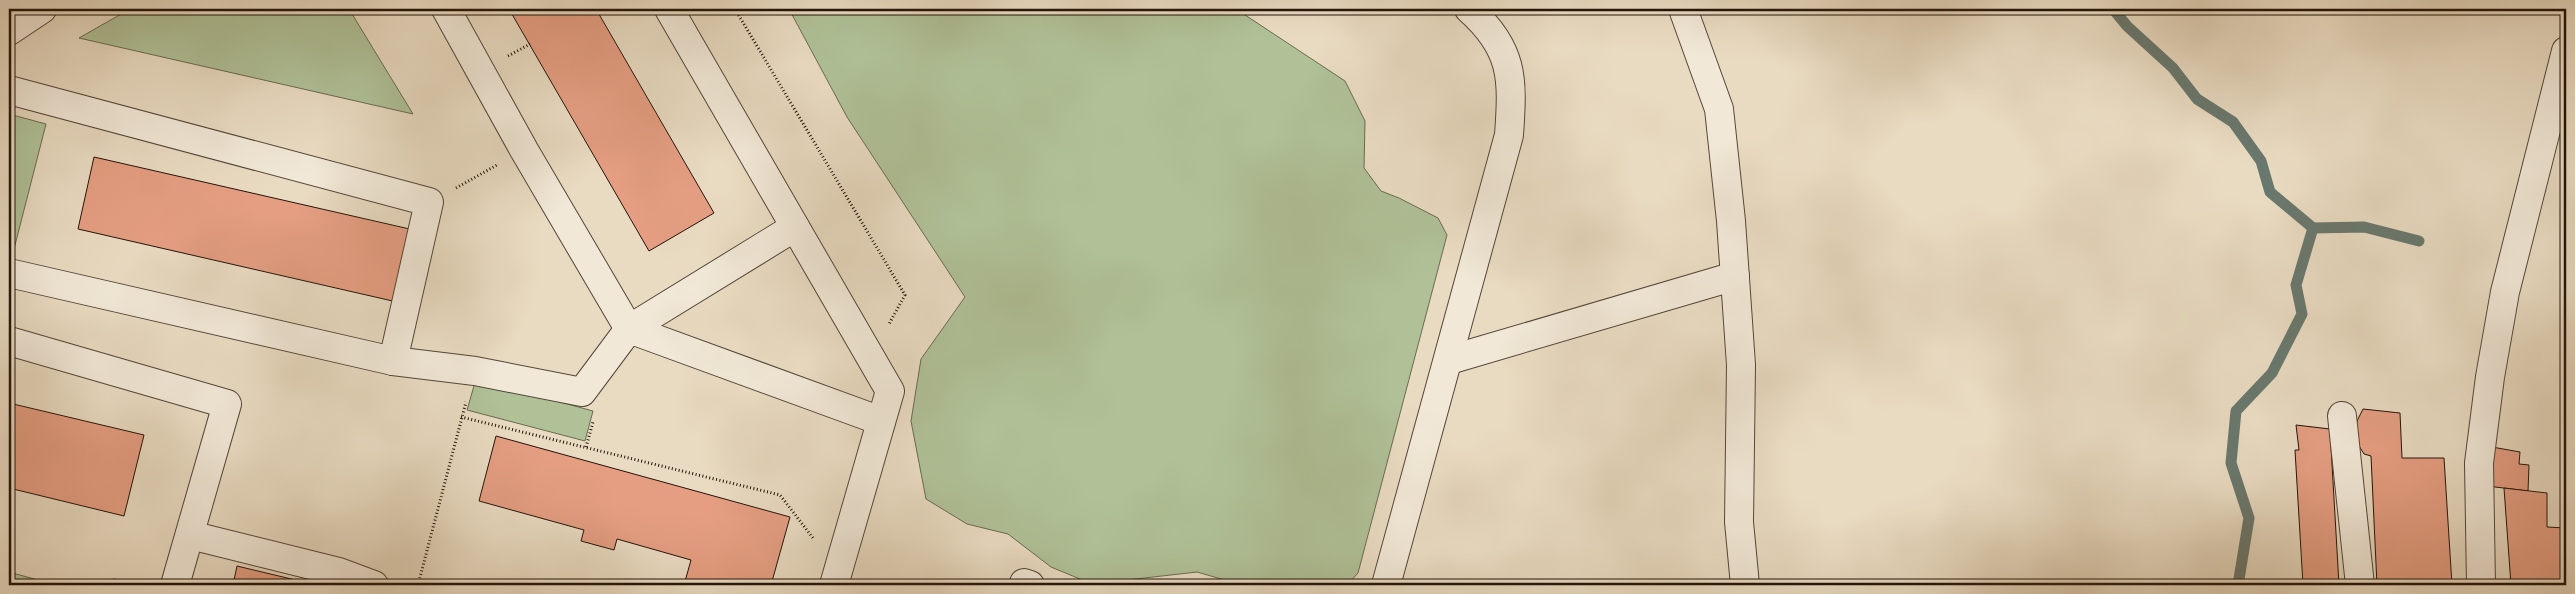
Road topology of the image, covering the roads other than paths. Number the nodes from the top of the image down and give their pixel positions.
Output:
1 (42, 9) edge
2 (446, 9) edge
3 (669, 9) edge
4 (1468, 9) edge
5 (1683, 9) edge
6 (9, 31) edge
7 (2566, 51) edge
8 (9, 90) edge
9 (795, 227) junction
10 (9, 273) edge
11 (1735, 276) junction
12 (629, 329) junction
13 (9, 341) edge
14 (1449, 360) junction
15 (393, 361) junction
16 (2342, 416) dead end
17 (881, 421) junction
18 (190, 535) junction
19 (836, 578) edge
20 (175, 585) edge
21 (374, 585) edge
22 (1386, 585) edge
23 (1745, 585) edge
24 (2360, 585) edge
25 (2481, 585) edge

1 - 6 lane
2 - 12 lane
3 - 9 lane
4 - 14 lane
5 - 11 lane
7 - 25 lane
8 - 15 lane
9 - 12 lane
9 - 17 lane
10 - 15 lane
11 - 14 lane
11 - 23 lane
12 - 15 lane
12 - 17 lane
13 - 18 lane
14 - 22 lane
16 - 24 lane
17 - 19 lane
18 - 20 lane
18 - 21 lane

